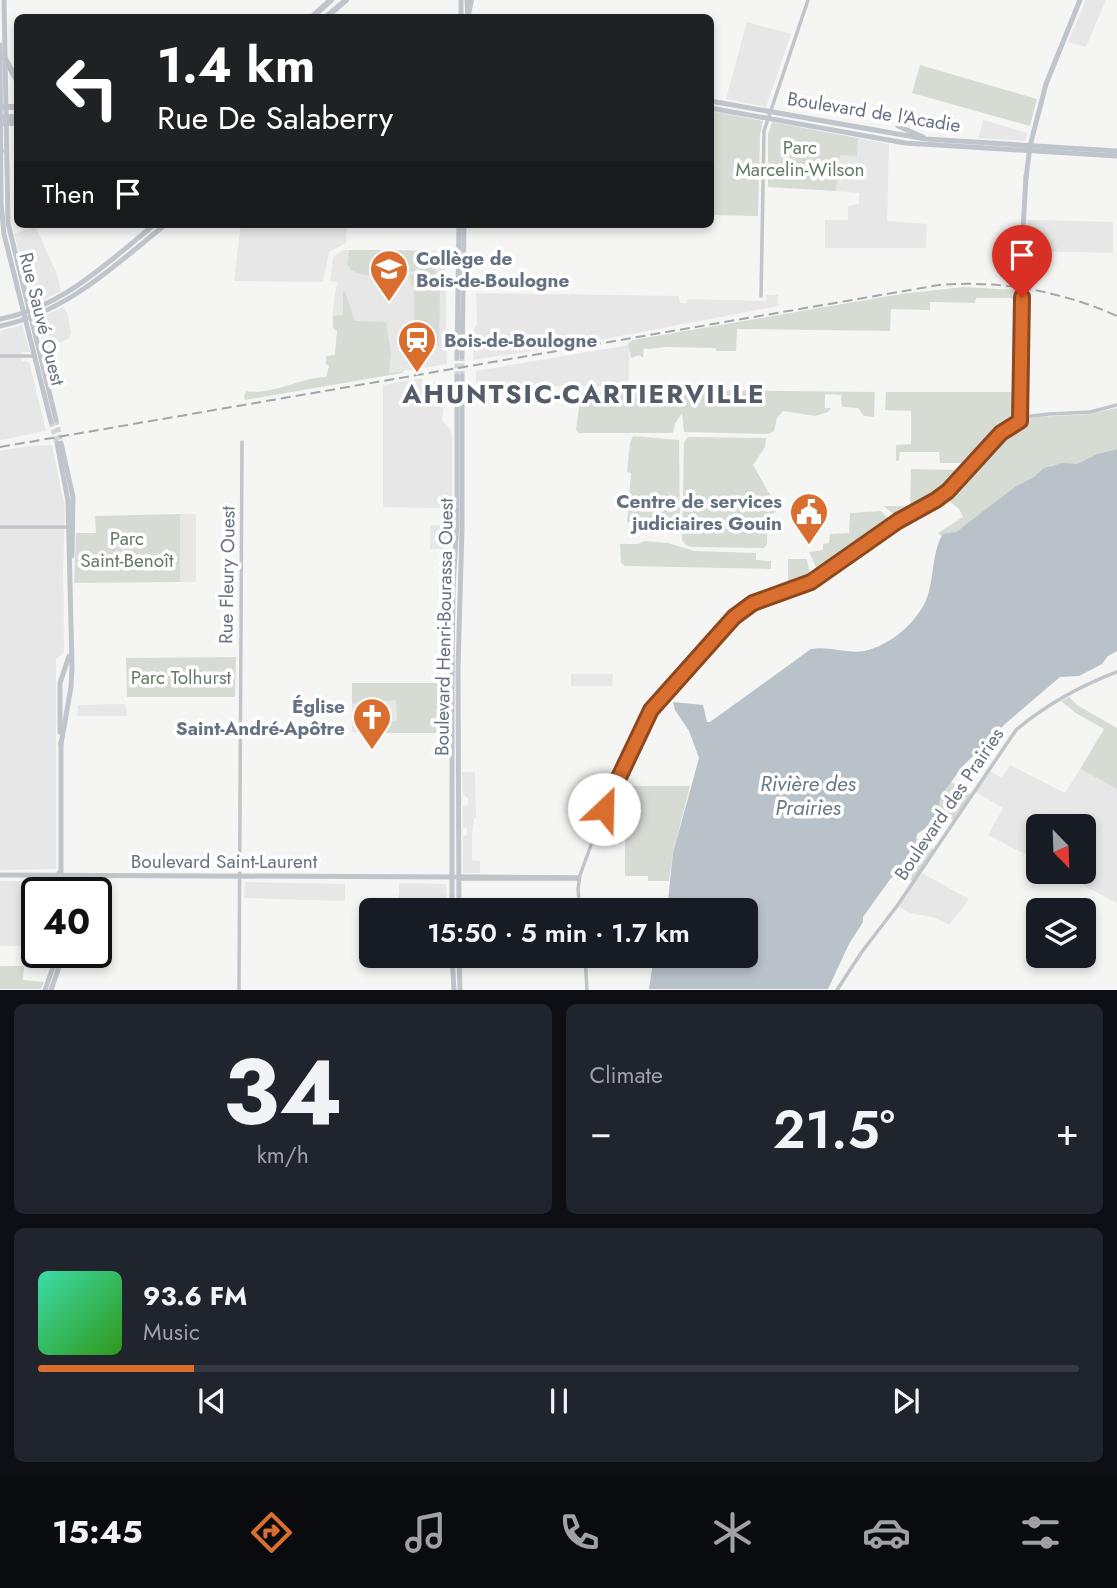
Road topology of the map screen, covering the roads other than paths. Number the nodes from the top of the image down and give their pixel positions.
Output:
1 (4, 0) edge
2 (331, 0) edge
3 (346, 0) edge
4 (808, 0) edge
5 (1080, 0) edge
6 (315, 14) edge
7 (330, 14) edge
8 (0, 45) edge
9 (5, 57) junction
10 (14, 74) edge
11 (3, 99) edge
12 (714, 103) edge
13 (714, 108) edge
14 (770, 115) junction
15 (2, 125) edge
16 (898, 126) dead end
17 (926, 139) junction
18 (1029, 149) junction
19 (0, 152) edge
20 (1117, 154) edge
21 (150, 228) edge
22 (161, 228) edge
23 (461, 228) edge
24 (1021, 283) dead end
25 (1021, 294) dead end
26 (761, 296) dead end
27 (28, 315) junction
28 (0, 319) edge
29 (0, 326) edge
30 (37, 355) junction
31 (0, 356) edge
32 (460, 357) tunnel mouth
33 (459, 376) tunnel mouth
34 (1117, 405) edge
35 (1020, 418) junction
36 (53, 421) tunnel mouth
37 (242, 442) dead end
38 (0, 527) edge
39 (69, 527) junction
40 (70, 569) junction
41 (71, 653) junction
42 (1117, 672) edge
43 (61, 744) junction
44 (60, 873) junction
45 (0, 875) edge
46 (59, 877) edge
47 (60, 877) edge
48 (240, 877) junction
49 (454, 878) junction
50 (579, 878) junction
51 (453, 898) edge
52 (457, 898) edge
53 (580, 898) edge
54 (52, 968) edge
55 (59, 968) edge
56 (453, 968) edge
57 (459, 968) edge
58 (586, 968) edge
59 (44, 989) edge
60 (51, 989) edge
61 (239, 989) edge
62 (454, 989) edge
63 (460, 989) edge
64 (587, 989) edge
65 (837, 989) edge

1 - 9 main road
2 - 6 highway
3 - 7 highway
4 - 14 street
5 - 18 main road
8 - 11 main road
9 - 10 highway
9 - 11 main road
11 - 15 main road, Rue Sauvé Ouest
12 - 14 main road, Boulevard de l'Acadie
13 - 14 main road, Boulevard de l'Acadie
14 - 17 main road, Boulevard de l'Acadie
14 - 18 main road, Boulevard de l'Acadie
14 - 26 street
15 - 19 main road, Rue Sauvé Ouest
15 - 27 main road, Rue Sauvé Ouest
16 - 17 main road
17 - 18 main road, Boulevard de l'Acadie
18 - 20 main road, Boulevard de l'Acadie
18 - 24 main road
19 - 27 main road, Rue Sauvé Ouest
21 - 27 main road
22 - 27 main road
23 - 32 main road
25 - 35 main road
27 - 28 main road
27 - 29 main road
27 - 30 main road, Rue Sauvé Ouest
30 - 31 street
30 - 36 main road, Rue Sauvé Ouest
33 - 49 main road, Boulevard Henri-Bourassa Ouest
34 - 35 street
35 - 50 street
37 - 48 street, Rue Fleury Ouest
38 - 39 street
39 - 40 main road
39 - 40 main road
40 - 41 main road
41 - 43 main road
41 - 43 main road
42 - 65 street, Boulevard des Prairies
43 - 44 main road
44 - 45 main road, Boulevard Saint-Laurent
44 - 46 main road
44 - 47 main road
44 - 48 main road, Boulevard Saint-Laurent
48 - 49 main road, Boulevard Saint-Laurent
48 - 61 street, Rue Fleury Ouest
49 - 50 street, Boulevard Saint-Laurent
49 - 51 main road
49 - 52 main road
50 - 53 street
54 - 59 main road
55 - 60 main road
56 - 62 main road
57 - 63 main road
58 - 64 street

